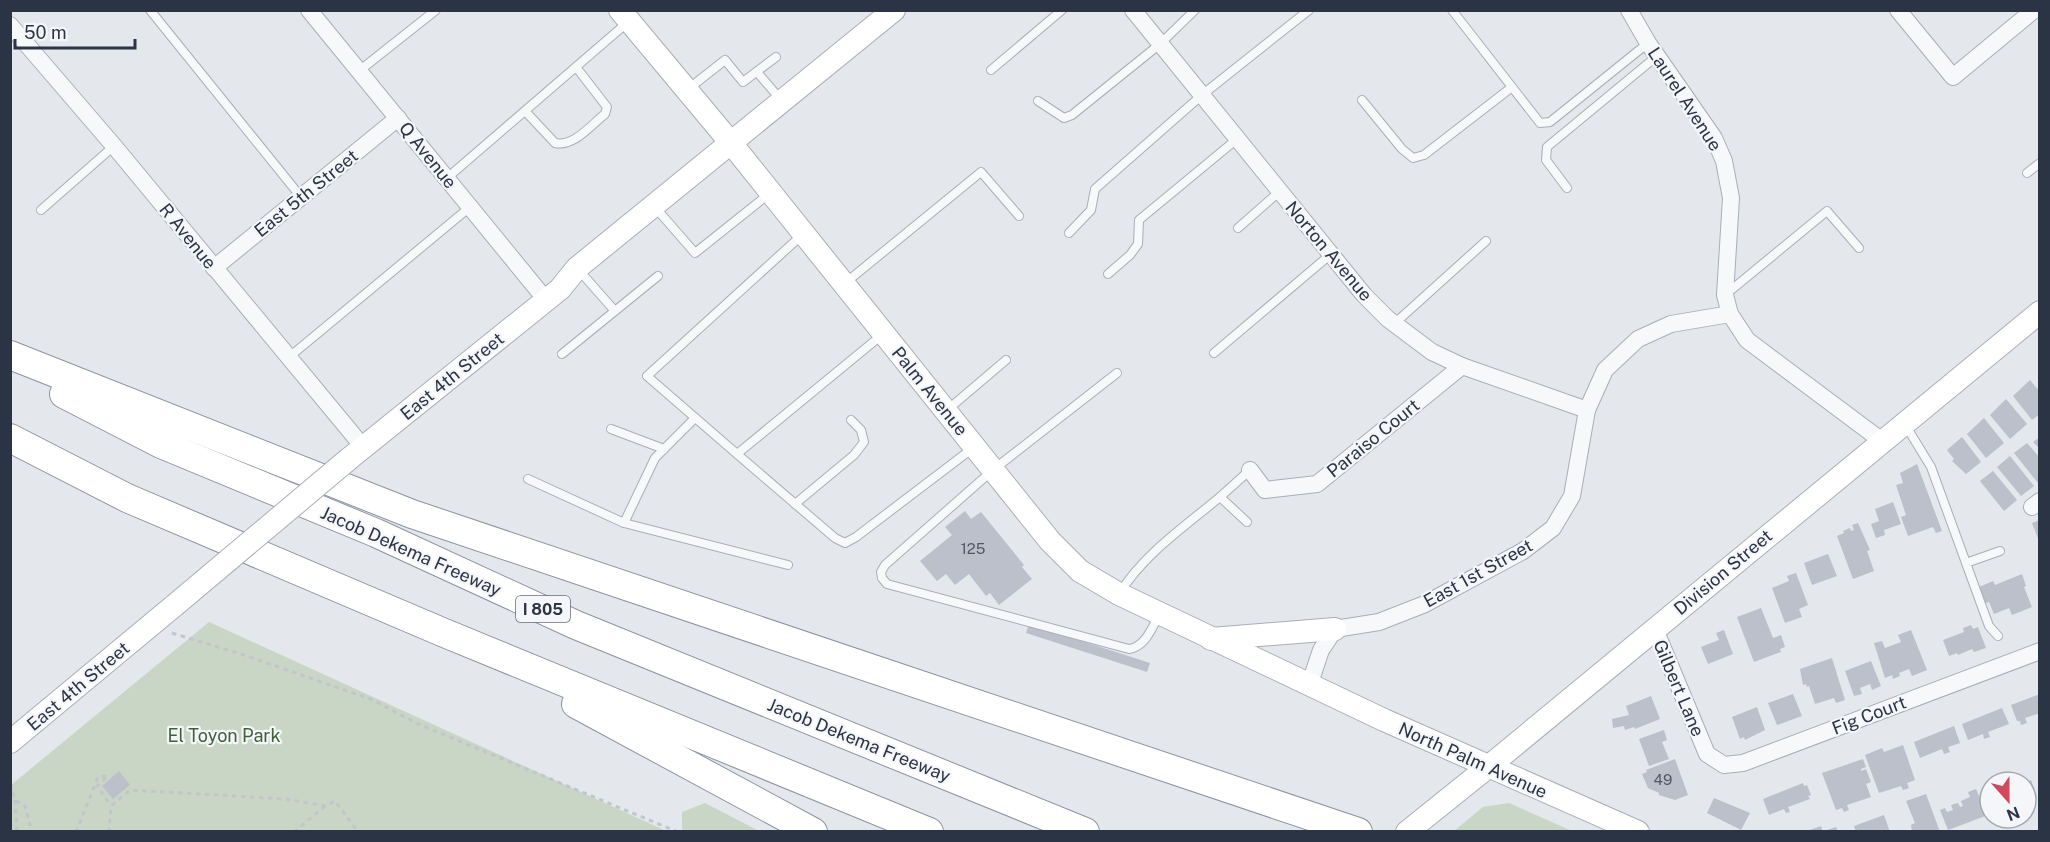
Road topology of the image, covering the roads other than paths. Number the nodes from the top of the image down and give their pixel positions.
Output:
1 (150, 10) edge
2 (309, 10) edge
3 (436, 10) edge
4 (894, 10) edge
5 (1062, 10) edge
6 (1133, 10) edge
7 (1195, 10) edge
8 (1309, 10) edge
9 (1452, 10) edge
10 (1629, 10) edge
11 (1898, 10) edge
12 (2034, 10) edge
13 (624, 16) edge
14 (10, 25) edge
15 (1160, 44) junction
16 (1653, 49) junction
17 (776, 57) dead end
18 (576, 67) junction
19 (991, 70) dead end
20 (359, 71) junction
21 (757, 72) junction
22 (1512, 87) junction
23 (687, 91) junction
24 (1202, 95) junction
25 (1362, 100) dead end
26 (1038, 101) dead end
27 (782, 102) junction
28 (525, 111) junction
29 (398, 118) junction
30 (1237, 139) junction
31 (731, 143) junction
32 (114, 146) junction
33 (2040, 163) edge
34 (2027, 173) dead end
35 (447, 178) junction
36 (1567, 188) dead end
37 (1280, 191) junction
38 (771, 193) junction
39 (301, 197) junction
40 (653, 206) junction
41 (470, 207) junction
42 (41, 210) dead end
43 (1019, 216) dead end
44 (1238, 228) dead end
45 (804, 233) junction
46 (1069, 233) dead end
47 (1486, 241) dead end
48 (1859, 248) dead end
49 (1330, 254) junction
50 (214, 268) junction
51 (577, 268) junction
52 (1108, 274) dead end
53 (658, 276) dead end
54 (844, 284) junction
55 (1725, 295) junction
56 (546, 300) junction
57 (614, 310) junction
58 (2040, 312) edge
59 (1730, 314) junction
60 (1394, 324) junction
61 (884, 333) junction
62 (1214, 353) dead end
63 (562, 354) dead end
64 (10, 355) edge
65 (288, 358) junction
66 (1006, 360) dead end
67 (10, 366) edge
68 (1461, 366) junction
69 (1117, 373) dead end
70 (1587, 410) junction
71 (946, 411) junction
72 (695, 418) junction
73 (851, 420) dead end
74 (1904, 423) junction
75 (611, 429) dead end
76 (10, 438) edge
77 (1882, 441) junction
78 (974, 447) junction
79 (664, 449) junction
80 (357, 453) junction
81 (737, 454) junction
82 (993, 470) junction
83 (1250, 470) joint
84 (528, 479) dead end
85 (1220, 497) junction
86 (795, 504) junction
87 (1247, 522) dead end
88 (624, 523) junction
89 (2000, 551) dead end
90 (1966, 563) junction
91 (788, 565) dead end
92 (1119, 594) junction
93 (1160, 614) junction
94 (1335, 629) junction
95 (1655, 629) junction
96 (442, 632) junction
97 (1998, 636) dead end
98 (1211, 639) junction
99 (2040, 651) edge
100 (1309, 686) junction
101 (10, 742) edge
102 (1704, 748) joint
103 (1488, 767) junction
104 (813, 831) edge
105 (929, 831) edge
106 (1085, 831) edge
107 (1358, 831) edge
108 (1407, 831) edge
109 (1638, 831) edge

1 - 39 lane
2 - 20 street, Q Avenue
3 - 20 lane
4 - 27 street, East 4th Street
5 - 19 lane
6 - 15 street, Norton Avenue
7 - 15 lane
8 - 24 lane
9 - 22 lane
10 - 16 street, Laurel Avenue
11 - 12 street
13 - 18 lane
13 - 23 street, Palm Avenue
14 - 32 street, R Avenue
15 - 24 street, Norton Avenue
15 - 26 lane
16 - 22 lane
16 - 36 lane
16 - 55 street, Laurel Avenue
17 - 21 lane
18 - 28 lane
18 - 28 lane
20 - 29 street, Q Avenue
21 - 23 lane
21 - 27 lane
22 - 25 lane
23 - 31 street, Palm Avenue
24 - 30 street, Norton Avenue
24 - 46 lane
27 - 31 street, East 4th Street
28 - 35 lane
29 - 35 street, Q Avenue
29 - 39 street, East 5th Street
30 - 37 street, Norton Avenue
30 - 52 lane
31 - 38 street, Palm Avenue
31 - 40 street, East 4th Street
32 - 42 lane
32 - 50 street, R Avenue
33 - 34 lane
35 - 41 street, Q Avenue
37 - 44 lane
37 - 49 street, Norton Avenue
38 - 40 lane
38 - 45 street, Palm Avenue
39 - 50 street, East 5th Street
40 - 51 street, East 4th Street
41 - 56 street, Q Avenue
41 - 65 lane
43 - 54 lane
45 - 54 street, Palm Avenue
45 - 72 lane
47 - 60 lane
48 - 55 lane
49 - 60 street, Norton Avenue
49 - 62 lane
50 - 65 street, R Avenue
51 - 56 street, East 4th Street
51 - 57 lane
53 - 57 lane
54 - 61 street, Palm Avenue
55 - 59 street, Laurel Avenue
56 - 80 street, East 4th Street
57 - 63 lane
58 - 74 street, Division Street
59 - 70 street, East 1st Street
59 - 77 street, Laurel Avenue
60 - 68 street, Norton Avenue
61 - 71 street, Palm Avenue
61 - 81 lane
64 - 107 highway
65 - 80 street, R Avenue
66 - 71 lane
67 - 106 highway, Jacob Dekema Freeway / I 805
68 - 70 street, Norton Avenue
68 - 83 street, Paraiso Court
69 - 82 lane
70 - 94 street, East 1st Street
71 - 78 street, Palm Avenue
72 - 79 lane
72 - 81 lane
73 - 86 lane
74 - 77 street, Division Street
74 - 90 lane
75 - 79 lane
76 - 96 highway
77 - 95 street, Division Street
78 - 82 street, Palm Avenue
78 - 86 lane
79 - 88 lane
80 - 101 street, East 4th Street, bridge
81 - 86 lane
82 - 92 street, Palm Avenue
82 - 93 lane
83 - 85 lane
84 - 88 lane
85 - 87 lane
85 - 92 lane
88 - 91 lane
89 - 90 lane
90 - 97 lane
92 - 93 street, Palm Avenue
93 - 98 street, Palm Avenue
94 - 98 street
94 - 100 street
95 - 102 street, Gilbert Lane
95 - 103 street, Division Street
96 - 104 highway
96 - 105 highway
98 - 100 street, Palm Avenue
99 - 102 street, Fig Court
100 - 103 street, North Palm Avenue
103 - 108 street, Division Street
103 - 109 street, North Palm Avenue

